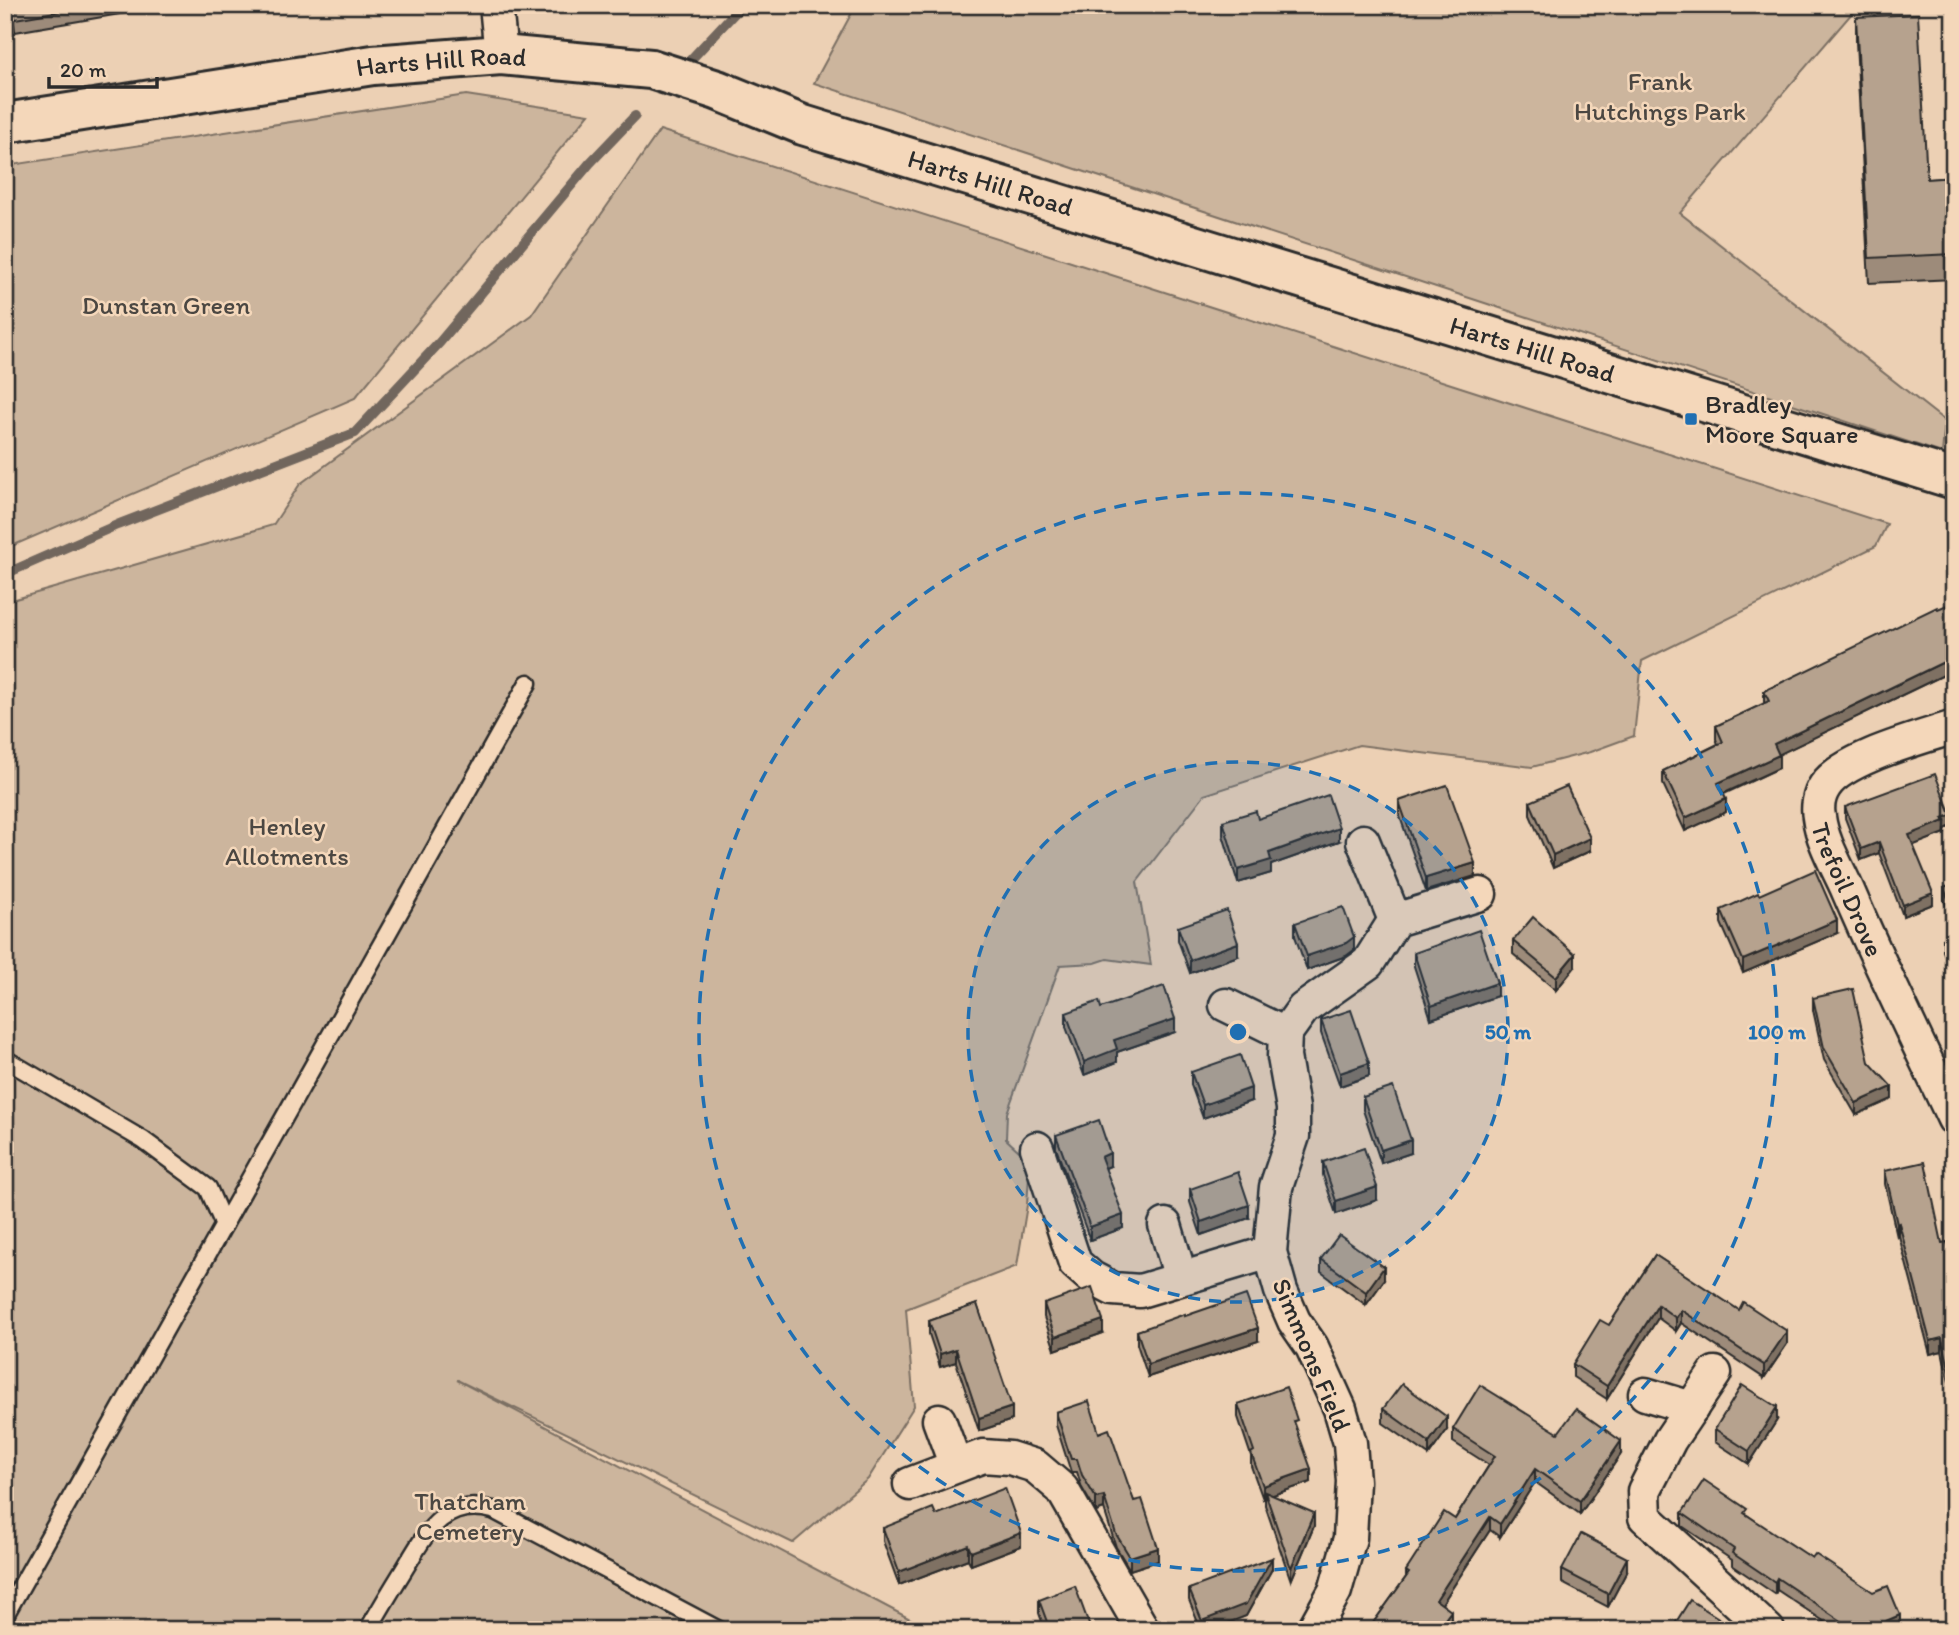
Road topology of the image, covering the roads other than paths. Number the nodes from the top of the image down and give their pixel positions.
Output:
1 (496, 5) edge
2 (501, 55) junction
3 (5, 123) edge
4 (1954, 479) edge
5 (528, 683) dead end
6 (1954, 727) edge
7 (1363, 841) dead end
8 (1480, 894) dead end
9 (1395, 920) junction
10 (1226, 1005) dead end
11 (1285, 1034) junction
12 (5, 1059) edge
13 (1954, 1119) edge
14 (1037, 1148) dead end
15 (224, 1225) junction
16 (1165, 1225) dead end
17 (1270, 1252) junction
18 (1181, 1278) junction
19 (1715, 1373) dead end
20 (1645, 1394) dead end
21 (1692, 1408) junction
22 (939, 1420) dead end
23 (956, 1466) junction
24 (910, 1484) dead end
25 (5, 1615) edge
26 (1314, 1629) edge
27 (368, 1630) edge
28 (719, 1630) edge
29 (1143, 1630) edge
30 (1768, 1630) edge

1 - 2 street
2 - 3 street, Harts Hill Road
2 - 4 street, Harts Hill Road
5 - 15 lane
6 - 13 street, Trefoil Drove
7 - 9 street
8 - 9 street
9 - 11 street
10 - 11 street
11 - 17 street, Simmons Field
12 - 15 lane
14 - 18 street
15 - 25 lane
16 - 18 street
17 - 18 street
17 - 26 street, Simmons Field
19 - 21 street
20 - 21 street
21 - 30 street
22 - 23 street
23 - 24 street
23 - 29 street
27 - 28 lane

